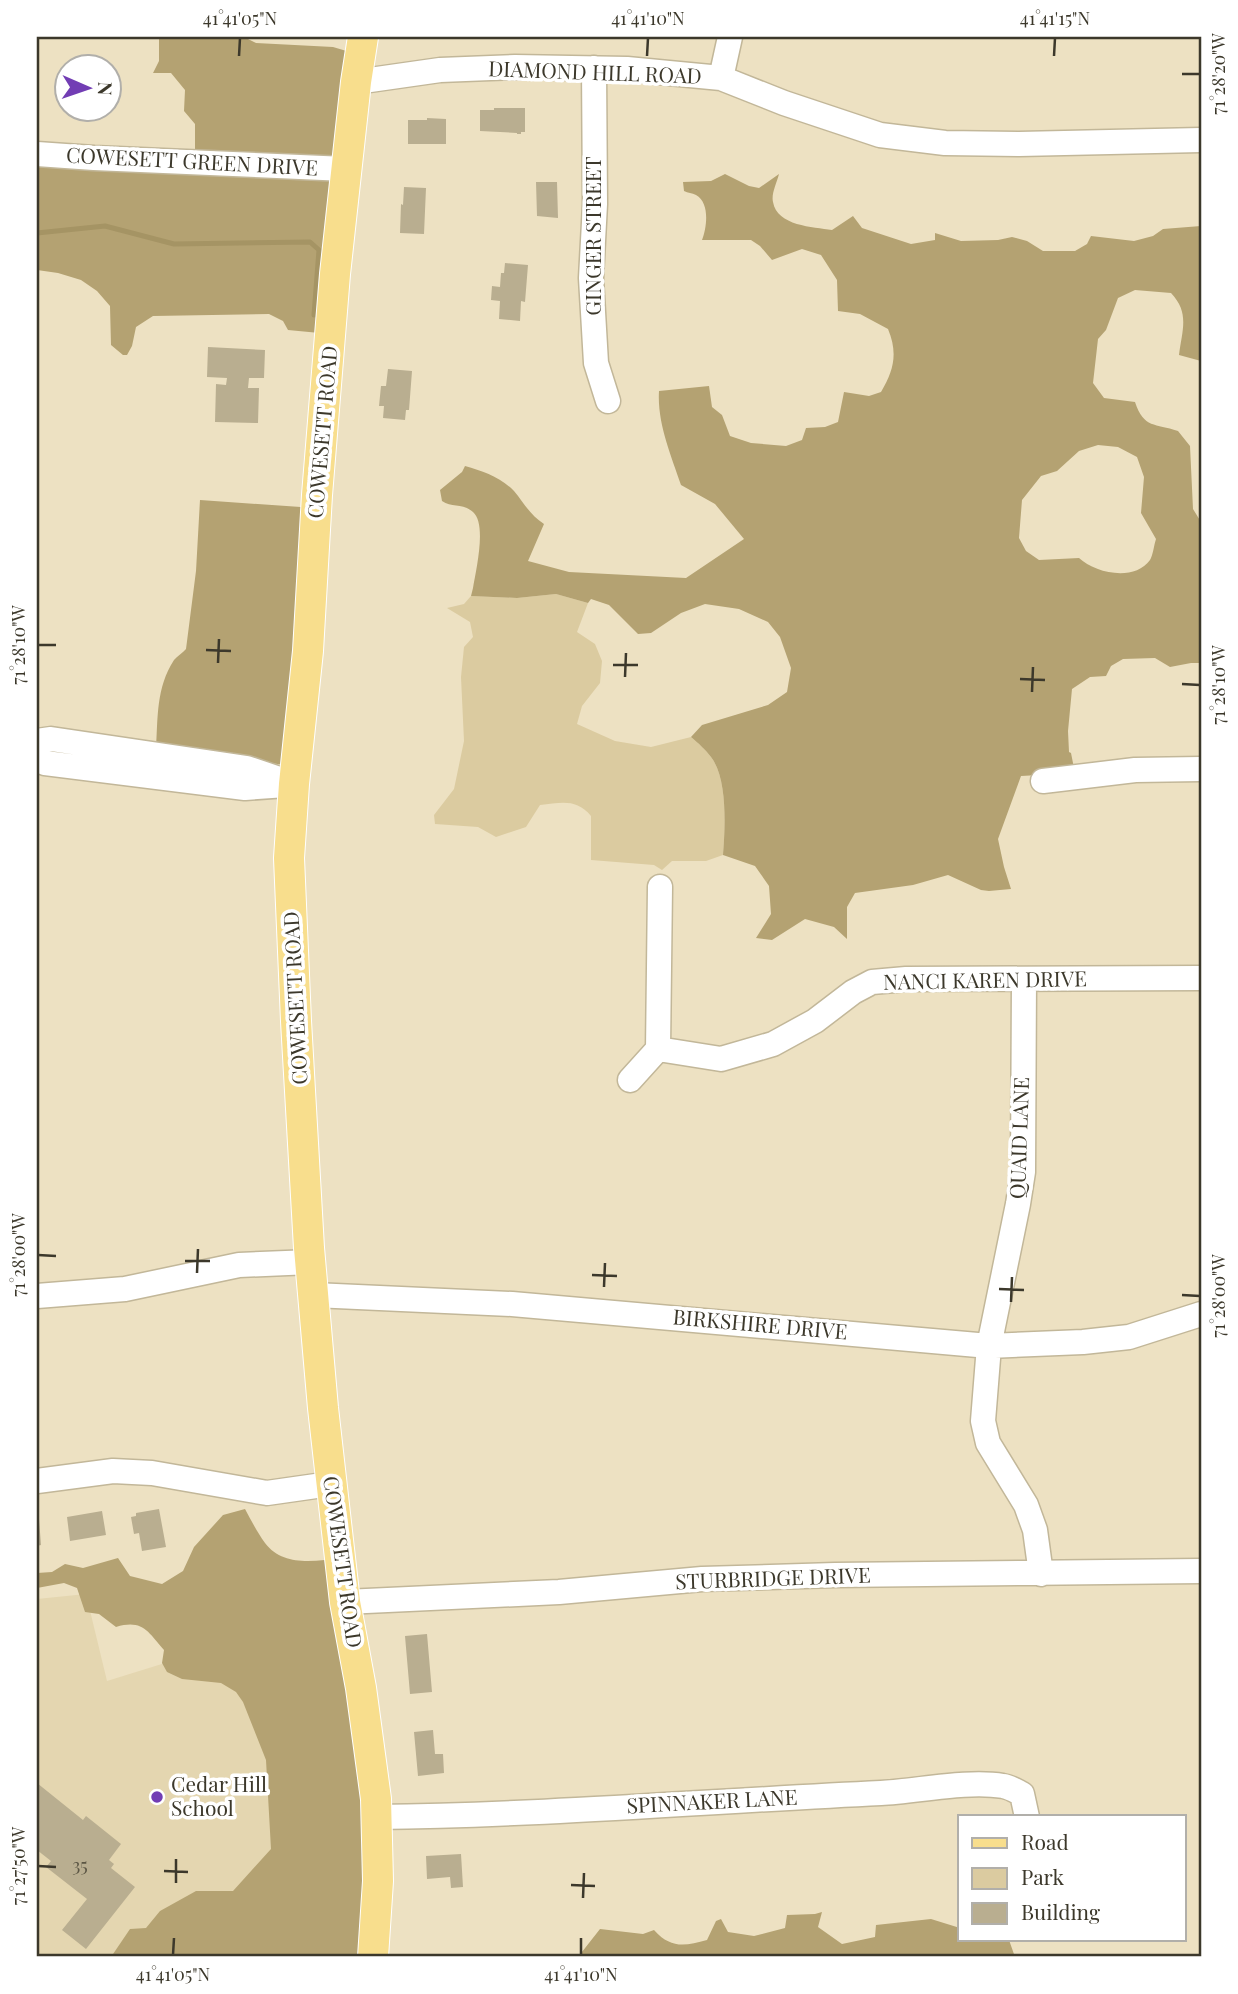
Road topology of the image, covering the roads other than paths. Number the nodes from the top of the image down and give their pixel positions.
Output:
1 (363, 37) edge
2 (730, 37) edge
3 (594, 68) junction
4 (721, 78) junction
5 (356, 82) junction
6 (1201, 140) edge
7 (37, 154) edge
8 (346, 169) junction
9 (608, 401) dead end
10 (37, 741) edge
11 (37, 760) edge
12 (1201, 769) edge
13 (1043, 781) dead end
14 (294, 784) junction
15 (660, 887) dead end
16 (1201, 978) edge
17 (1024, 979) junction
18 (658, 1049) junction
19 (630, 1080) dead end
20 (311, 1262) junction
21 (314, 1295) junction
22 (37, 1296) edge
23 (1201, 1314) edge
24 (989, 1346) junction
25 (37, 1480) edge
26 (330, 1484) junction
27 (1201, 1571) edge
28 (1041, 1574) junction
29 (345, 1602) junction
30 (1027, 1815) edge
31 (376, 1818) junction
32 (373, 1957) edge

1 - 5 main road, COWESETT ROAD
2 - 4 street
3 - 4 street, DIAMOND HILL ROAD
3 - 5 street, DIAMOND HILL ROAD
3 - 9 street, GINGER STREET
4 - 6 street, DIAMOND HILL ROAD
5 - 8 main road, COWESETT ROAD
7 - 8 street, COWESETT GREEN DRIVE
8 - 14 main road, COWESETT ROAD
10 - 14 street
11 - 14 street
12 - 13 street
14 - 20 main road, COWESETT ROAD
15 - 18 street
16 - 17 street, NANCI KAREN DRIVE
17 - 18 street, NANCI KAREN DRIVE
17 - 24 street, QUAID LANE
18 - 19 street
20 - 21 main road, COWESETT ROAD
20 - 22 street
21 - 24 street, BIRKSHIRE DRIVE
21 - 26 main road, COWESETT ROAD
23 - 24 street, BIRKSHIRE DRIVE
24 - 28 street, QUAID LANE
25 - 26 street
26 - 29 main road, COWESETT ROAD
27 - 28 street, STURBRIDGE DRIVE
28 - 29 street, STURBRIDGE DRIVE
29 - 31 main road, COWESETT ROAD
30 - 31 street, SPINNAKER LANE
31 - 32 main road, COWESETT ROAD

